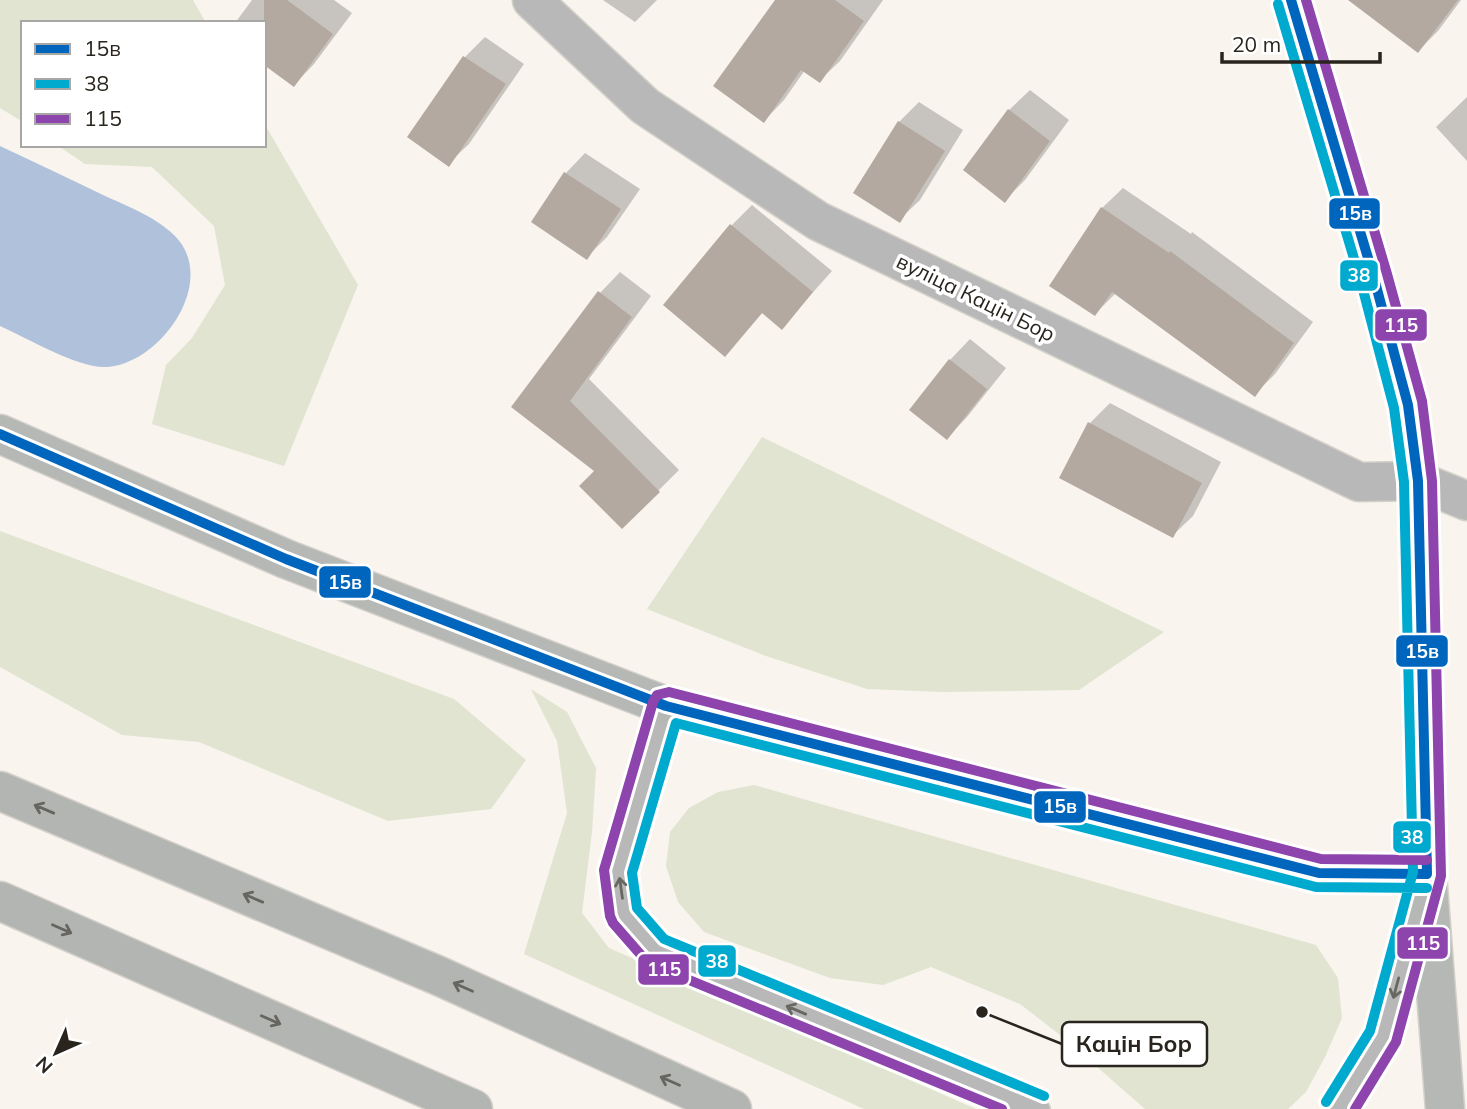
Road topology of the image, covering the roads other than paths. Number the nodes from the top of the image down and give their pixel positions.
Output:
1 (532, 0) edge
2 (1291, 0) edge
3 (0, 434) edge
4 (1418, 481) junction
5 (1467, 500) edge
6 (666, 706) junction
7 (0, 791) edge
8 (1427, 874) junction
9 (0, 901) edge
10 (473, 1109) edge
11 (732, 1109) edge
12 (1039, 1109) edge
13 (1338, 1109) edge
14 (1445, 1109) edge

1 - 4 street, вуліца Кацін Бор
2 - 4 main road
3 - 6 main road
4 - 5 street, вуліца Кацін Бор
4 - 8 main road
6 - 8 main road
12 -> 6 lane
11 -> 7 highway
8 -> 13 lane
8 - 14 main road
9 -> 10 highway

